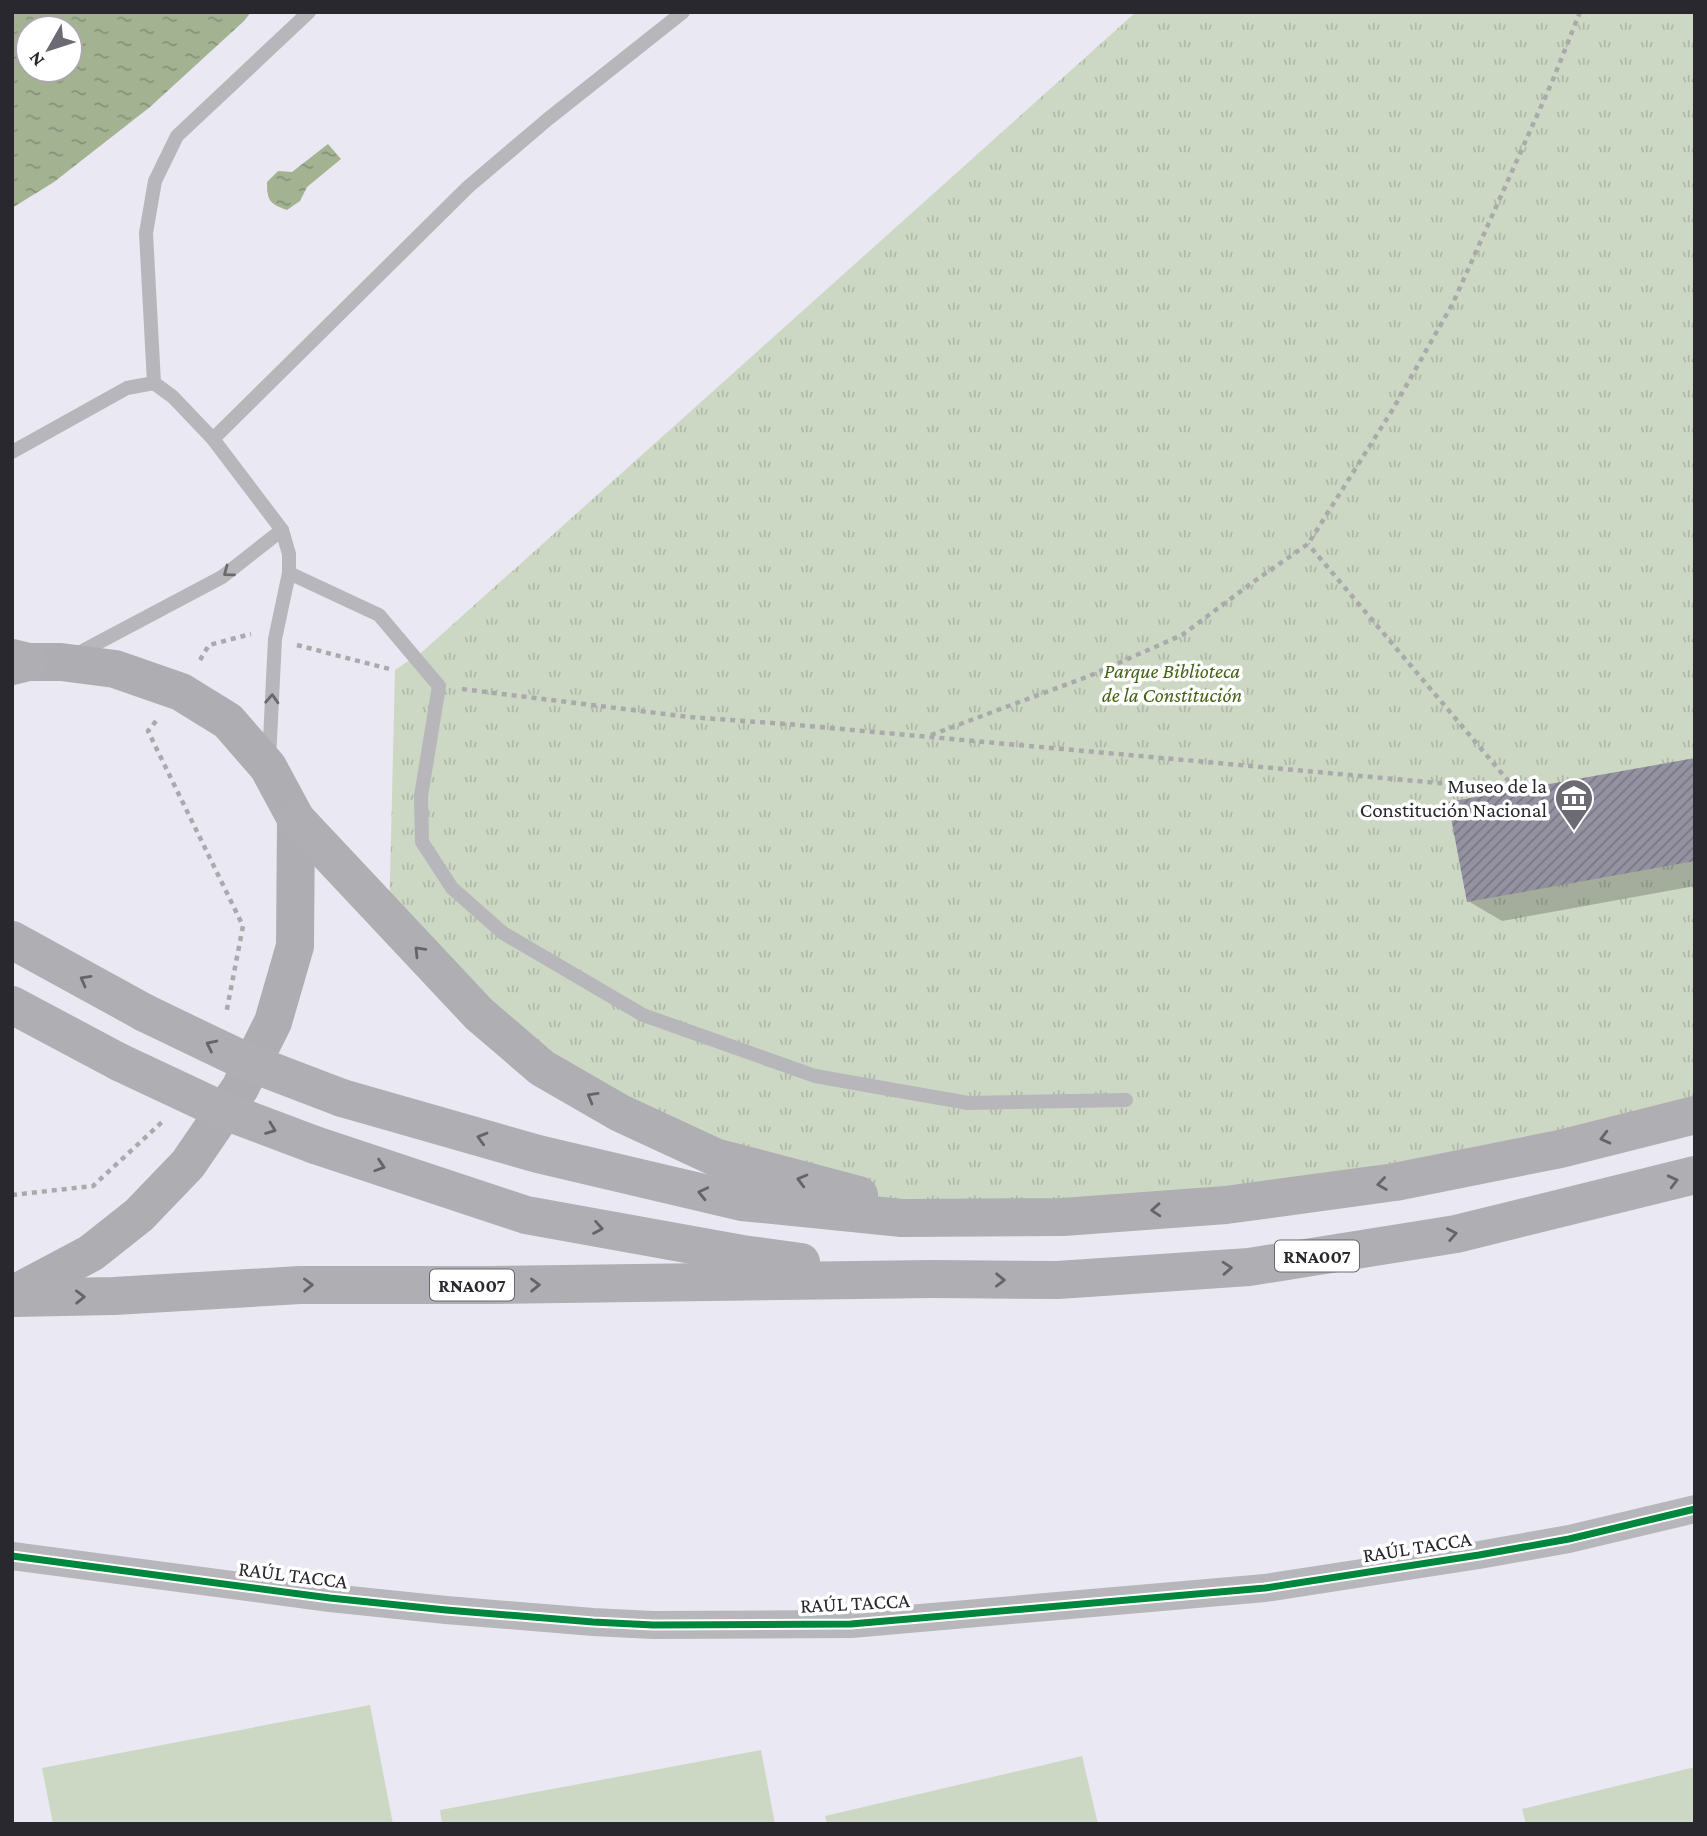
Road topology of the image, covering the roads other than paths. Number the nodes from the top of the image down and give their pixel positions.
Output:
1 (309, 12) edge
2 (683, 12) edge
3 (154, 383) junction
4 (213, 439) junction
5 (12, 452) edge
6 (282, 530) junction
7 (289, 573) junction
8 (28, 662) edge
9 (268, 768) junction
10 (296, 820) junction
11 (12, 940) edge
12 (12, 1005) edge
13 (1126, 1100) dead end
14 (1695, 1115) edge
15 (1695, 1175) edge
16 (1063, 1217) junction
17 (932, 1279) junction
18 (12, 1296) edge
19 (1695, 1508) edge
20 (12, 1556) edge

1 - 3 lane
2 - 4 lane
3 - 4 lane
3 - 5 lane
4 - 6 lane
6 - 7 lane
6 -> 8 lane
9 -> 7 lane
7 - 13 lane
8 - 9 main road
9 - 10 main road
16 -> 10 highway
10 - 18 main road
16 -> 11 highway, bridge
12 -> 17 highway, RNA007, bridge
14 -> 16 highway
17 -> 15 highway, RNA007
18 -> 17 highway, RNA007
19 - 20 street, RAÚL TACCA

